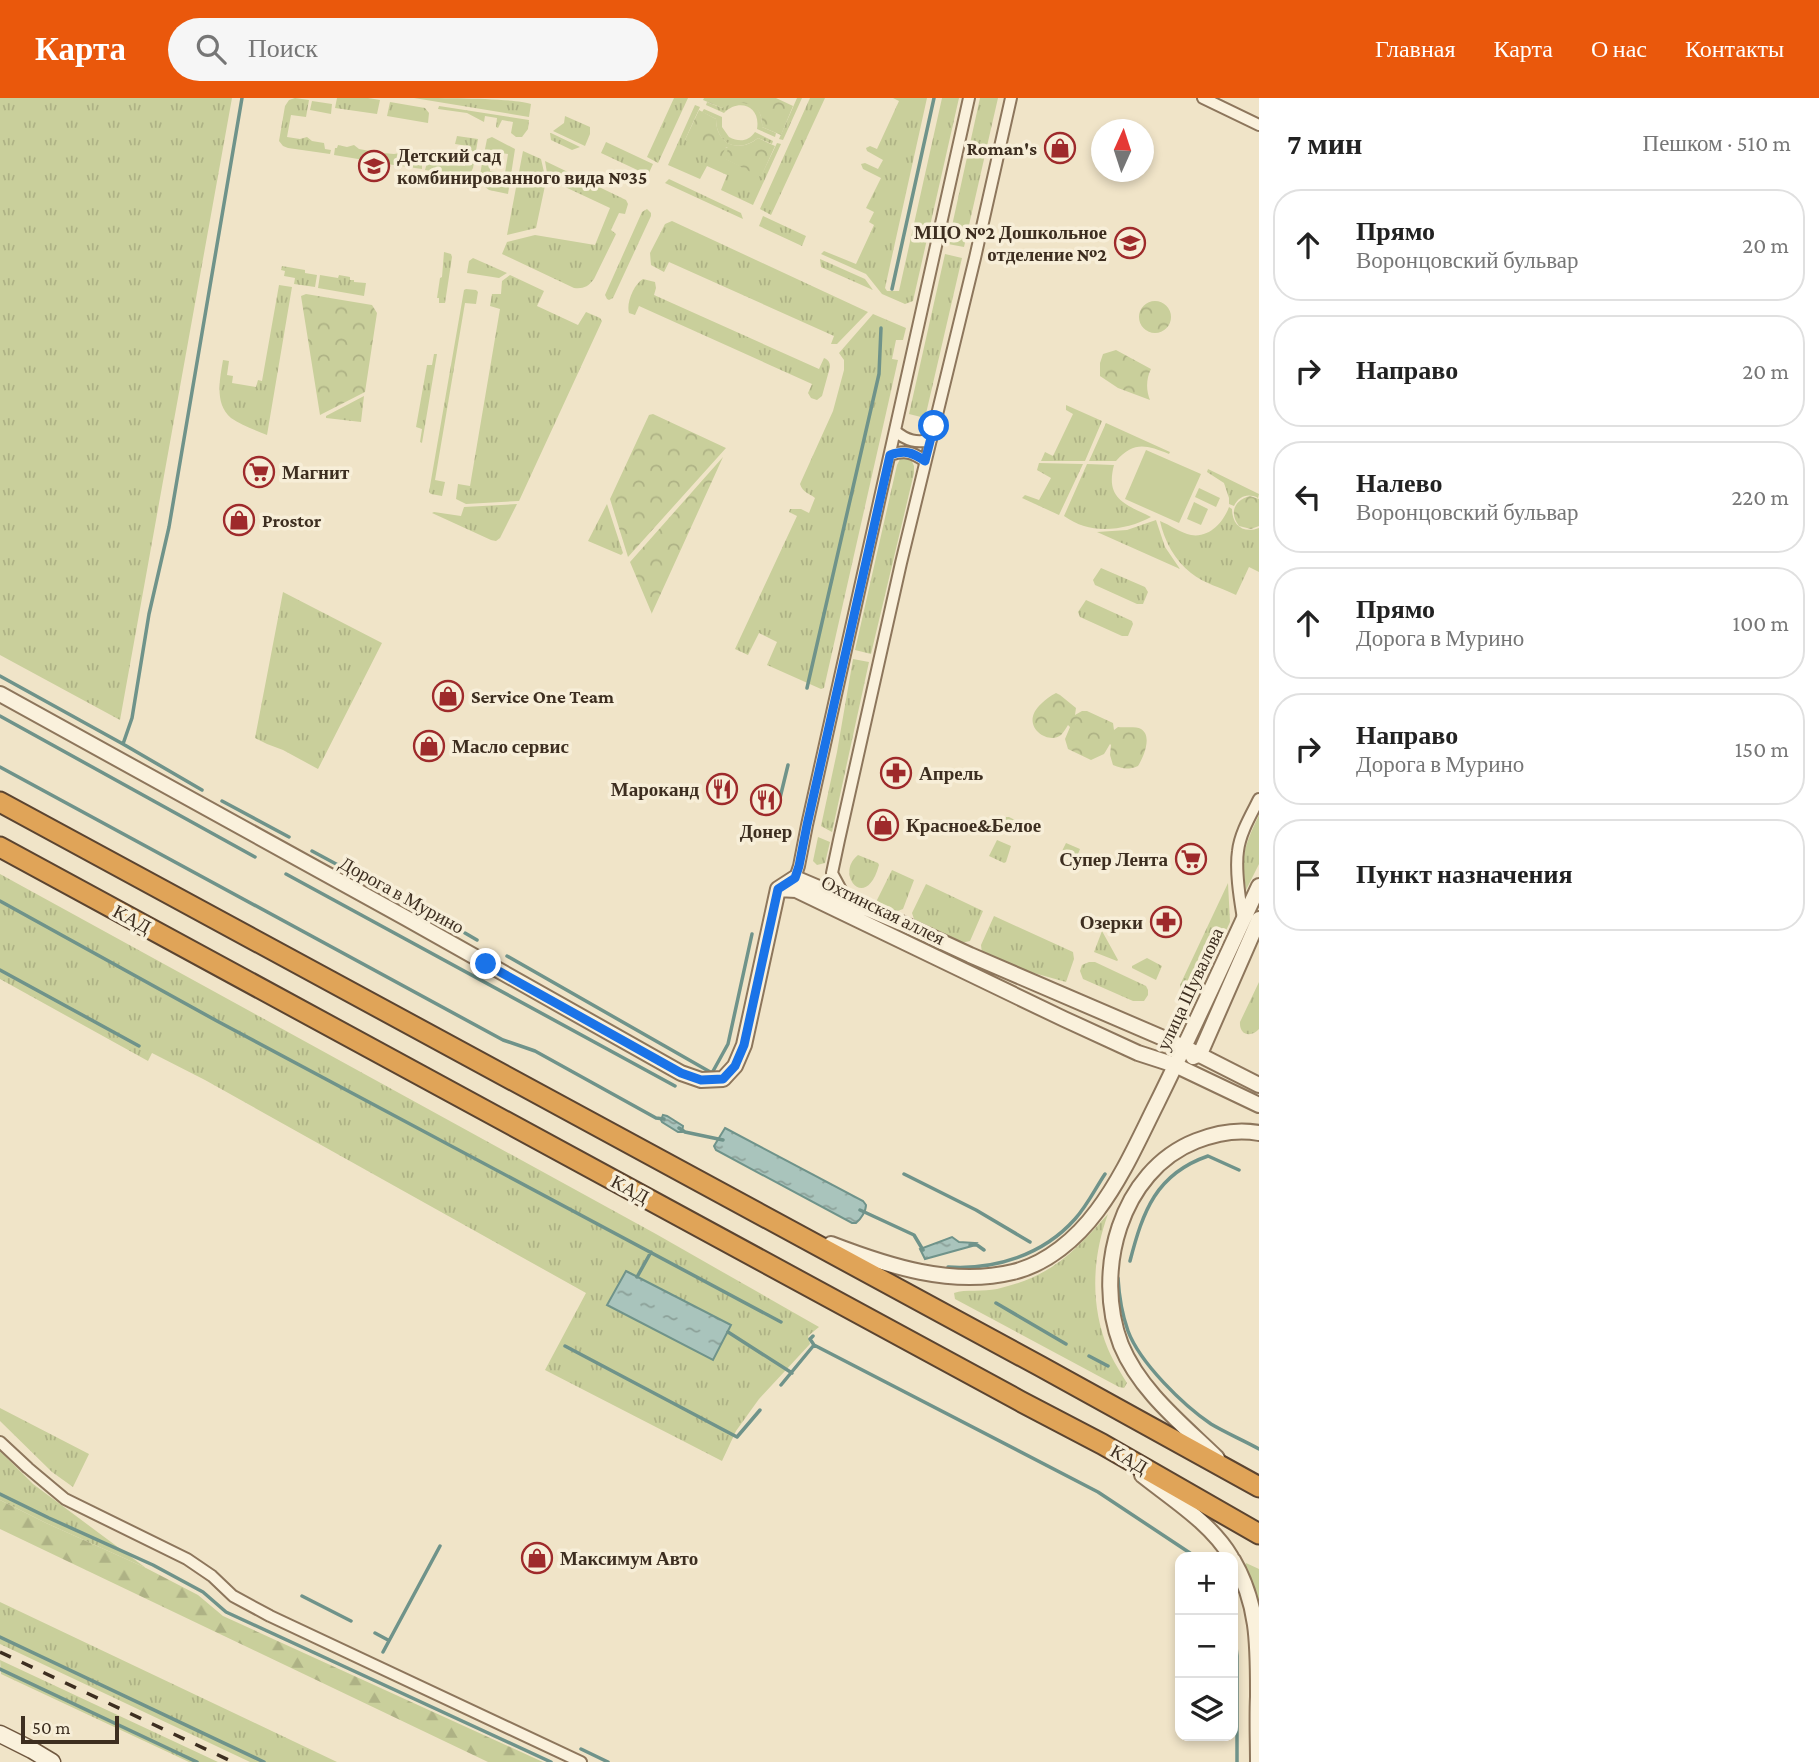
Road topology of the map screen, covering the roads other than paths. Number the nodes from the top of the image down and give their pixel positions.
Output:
1 (969, 98) edge
2 (1011, 98) edge
3 (1203, 98) edge
4 (1259, 125) edge
5 (895, 431) junction
6 (931, 440) junction
7 (890, 455) junction
8 (925, 461) junction
9 (0, 694) edge
10 (1259, 799) edge
11 (0, 802) edge
12 (0, 847) edge
13 (832, 873) junction
14 (797, 878) junction
15 (1259, 886) edge
16 (778, 889) joint
17 (846, 899) junction
18 (1243, 919) junction
19 (1259, 919) edge
20 (1184, 1047) junction
21 (1200, 1054) junction
22 (1175, 1065) junction
23 (1259, 1085) edge
24 (1259, 1105) edge
25 (1259, 1133) edge
26 (775, 1223) junction
27 (0, 1442) edge
28 (1102, 1444) junction
29 (1226, 1468) junction
30 (1259, 1487) edge
31 (1259, 1534) edge
32 (1228, 1552) edge
33 (1238, 1569) edge
34 (0, 1734) edge
35 (52, 1762) edge
36 (581, 1762) edge
37 (1258, 1762) edge

1 - 5 street
2 - 6 street
3 - 4 street
5 - 6 street
5 - 7 street
6 - 8 street
7 - 8 street
7 - 14 street
8 - 13 street
9 - 16 street, Дорога в Мурино
10 - 18 street
11 - 26 highway, КАД
12 - 28 highway, КАД
13 - 14 street
13 - 17 street
14 - 16 street, Охтинская аллея
14 - 17 street, Охтинская аллея
14 - 22 street, Охтинская аллея
15 - 18 street, улица Шувалова
17 - 20 street, Охтинская аллея
18 - 20 street, улица Шувалова
19 - 21 street, улица Шувалова
20 - 21 street, Охтинская аллея
20 - 22 street, улица Шувалова
21 - 22 street, улица Шувалова
21 - 23 street, Охтинская аллея
22 - 24 street, Охтинская аллея
22 - 26 street
25 - 29 street
26 - 29 highway, КАД
27 - 36 street
28 - 31 highway, КАД
28 - 32 street
29 - 30 highway, КАД
33 - 37 street
34 - 35 main road

